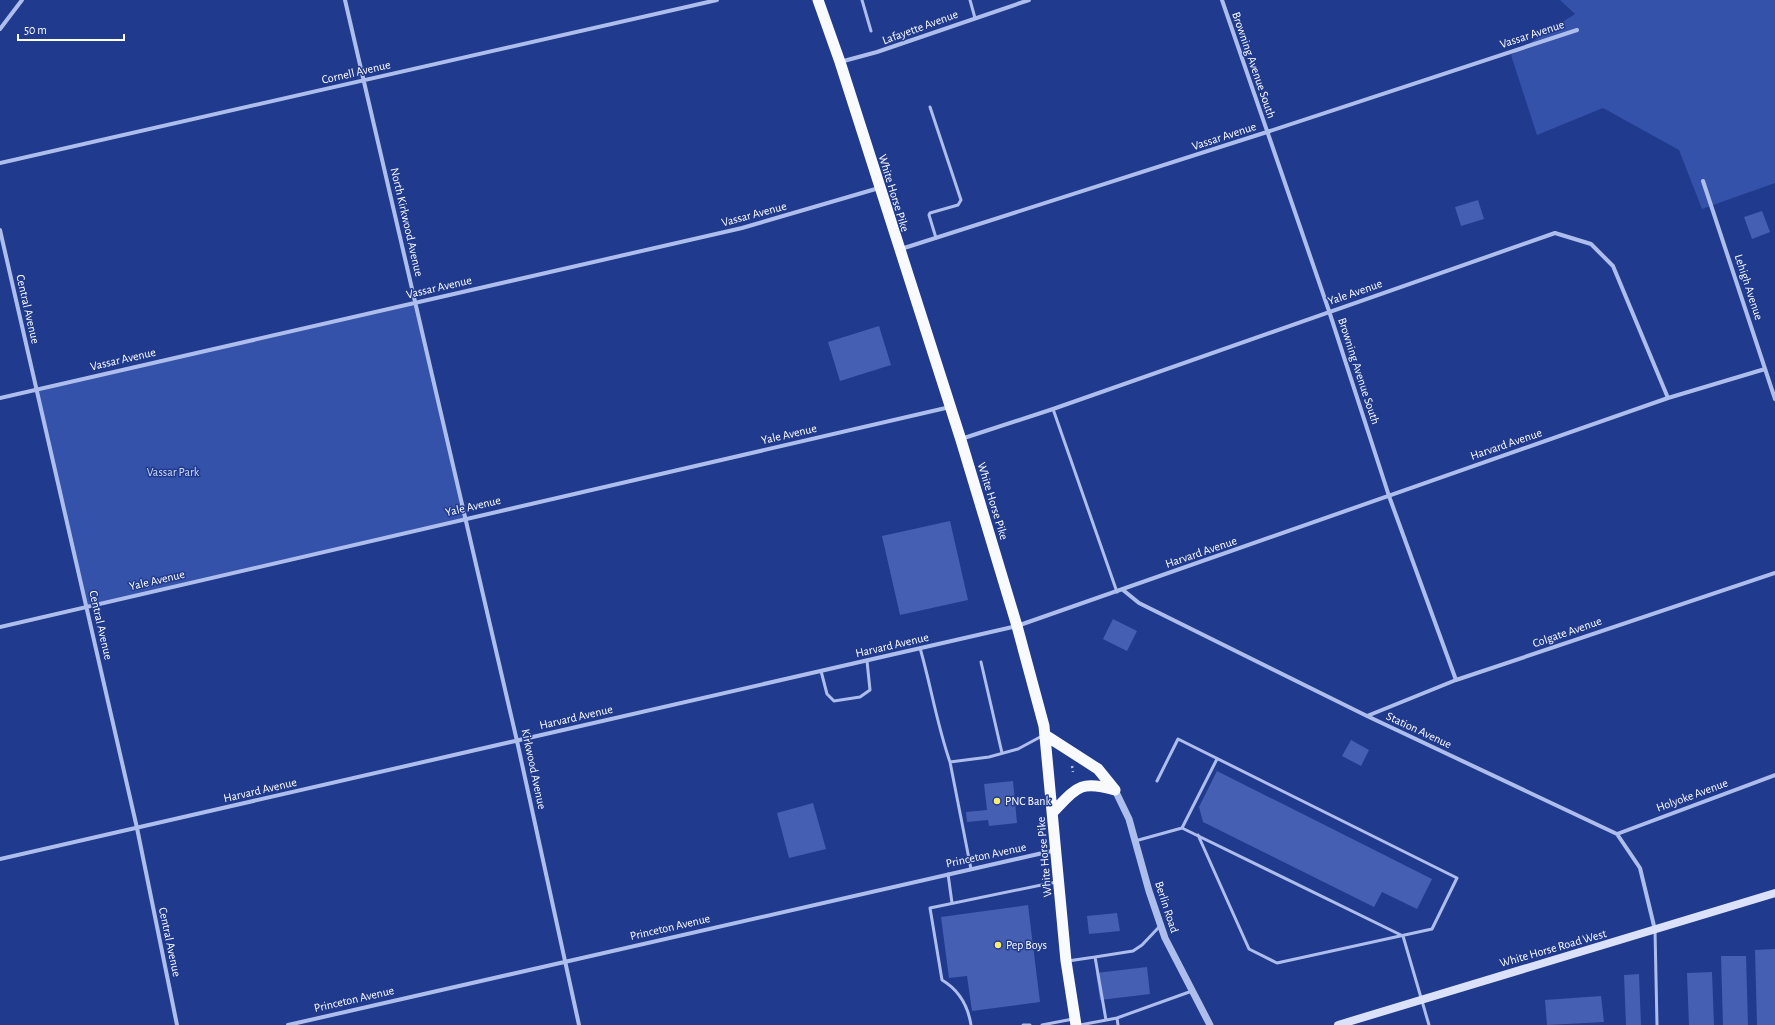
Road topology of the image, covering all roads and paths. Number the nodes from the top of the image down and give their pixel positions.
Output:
1 (22, 0) edge
2 (345, 0) edge
3 (716, 0) edge
4 (818, 0) edge
5 (862, 0) edge
6 (970, 0) edge
7 (1029, 0) edge
8 (1222, 0) edge
9 (975, 18) junction
10 (0, 29) edge
11 (1577, 30) dead end
12 (871, 32) dead end
13 (840, 62) junction
14 (364, 80) junction
15 (930, 107) dead end
16 (1267, 132) junction
17 (0, 163) edge
18 (1703, 181) dead end
19 (880, 188) junction
20 (0, 230) edge
21 (936, 238) junction
22 (899, 250) junction
23 (416, 303) junction
24 (1329, 311) junction
25 (1766, 369) junction
26 (35, 390) junction
27 (0, 398) edge
28 (1668, 398) junction
29 (1775, 399) edge
30 (950, 407) junction
31 (1053, 409) junction
32 (961, 440) junction
33 (1390, 496) junction
34 (466, 518) junction
35 (1775, 573) edge
36 (1123, 590) junction
37 (1117, 592) junction
38 (87, 607) junction
39 (1017, 626) junction
40 (0, 627) edge
41 (920, 648) junction
42 (867, 661) junction
43 (981, 662) dead end
44 (821, 671) junction
45 (1456, 680) junction
46 (1368, 716) junction
47 (1045, 734) junction
48 (517, 741) junction
49 (1002, 753) junction
50 (1217, 759) junction
51 (950, 762) junction
52 (1775, 775) edge
53 (1157, 781) dead end
54 (1115, 790) junction
55 (1053, 812) junction
56 (136, 828) junction
57 (1182, 828) junction
58 (1617, 834) junction
59 (1198, 835) junction
60 (1135, 841) junction
61 (1057, 850) junction
62 (0, 859) edge
63 (971, 869) junction
64 (948, 874) junction
65 (1060, 881) junction
66 (1775, 893) edge
67 (952, 903) junction
68 (1161, 925) junction
69 (1655, 930) junction
70 (1403, 936) junction
71 (1095, 957) junction
72 (565, 960) junction
73 (1066, 961) junction
74 (1192, 991) junction
75 (1422, 1000) junction
76 (1117, 1018) junction
77 (1106, 1020) junction
78 (1077, 1023) edge
79 (177, 1025) edge
80 (288, 1025) edge
81 (579, 1025) edge
82 (971, 1025) edge
83 (1022, 1025) edge
84 (1030, 1025) edge
85 (1042, 1025) edge
86 (1118, 1025) edge
87 (1210, 1025) edge
88 (1338, 1025) edge
89 (1429, 1025) edge
90 (1657, 1025) edge

1 - 10 street
2 - 14 street, North Kirkwood Avenue
3 - 14 street, Cornell Avenue
4 - 13 highway, White Horse Pike
5 - 12 lane
6 - 9 lane
7 - 9 street, Lafayette Avenue
8 - 16 street, Browning Avenue South
9 - 13 street, Lafayette Avenue
11 - 16 street, Vassar Avenue
13 - 19 highway, White Horse Pike
14 - 17 street, Cornell Avenue
14 - 23 street, North Kirkwood Avenue
15 - 21 lane
16 - 21 street, Vassar Avenue
16 - 24 street, Browning Avenue South
18 - 25 street, Lehigh Avenue
19 - 22 highway, White Horse Pike
19 - 23 street, Vassar Avenue
20 - 26 street, Central Avenue
21 - 22 street, Vassar Avenue
22 - 30 highway, White Horse Pike
23 - 26 street, Vassar Avenue
23 - 34 street, North Kirkwood Avenue
24 - 28 street, Yale Avenue
24 - 31 street, Yale Avenue
24 - 33 street, Browning Avenue South
25 - 28 street, Harvard Avenue
25 - 29 street, Lehigh Avenue
26 - 27 street, Vassar Avenue
26 - 38 street, Central Avenue
28 - 33 street, Harvard Avenue
30 - 32 highway, White Horse Pike
30 - 34 street, Yale Avenue
31 - 32 street, Yale Avenue
31 - 37 lane
32 - 39 highway, White Horse Pike
33 - 36 street, Harvard Avenue
33 - 45 street, Browning Avenue South
34 - 38 street, Yale Avenue
34 - 48 street, Kirkwood Avenue
35 - 45 street, Colgate Avenue
36 - 37 street, Harvard Avenue
36 - 46 street, Station Avenue
37 - 39 street, Harvard Avenue
38 - 40 street, Yale Avenue
38 - 56 street, Central Avenue
39 - 41 street, Harvard Avenue
39 - 47 highway, White Horse Pike
41 - 42 street, Harvard Avenue
41 - 51 lane
42 - 44 street, Harvard Avenue
42 - 44 lane
43 - 49 lane
44 - 48 street, Harvard Avenue
45 - 46 street, Colgate Avenue
46 - 58 street, Station Avenue
47 - 49 lane
47 - 54 highway
47 - 55 highway, White Horse Pike
48 - 56 street, Harvard Avenue
48 - 72 street, Kirkwood Avenue
49 - 51 lane
50 - 53 lane
50 - 57 lane
50 - 70 lane
51 - 63 lane
52 - 58 street, Holyoke Avenue
54 - 55 highway
54 - 60 street, Berlin Road
55 - 61 highway, White Horse Pike
56 - 62 street, Harvard Avenue
56 - 79 street, Central Avenue
57 - 59 lane
57 - 60 lane
58 - 69 street
59 - 70 lane
59 - 70 lane
60 - 68 street, Berlin Road
61 - 63 street, Princeton Avenue
61 - 65 highway, White Horse Pike
63 - 64 street, Princeton Avenue
64 - 67 lane
64 - 72 street, Princeton Avenue
65 - 67 lane
65 - 73 highway, White Horse Pike
66 - 69 main road, White Horse Road West
67 - 82 lane
68 - 71 lane
68 - 74 street, Berlin Road
69 - 75 main road, White Horse Road West
69 - 90 lane
70 - 75 lane
71 - 73 lane
71 - 77 lane
72 - 80 street, Princeton Avenue
72 - 81 street, Kirkwood Avenue
73 - 78 highway, White Horse Pike
74 - 76 lane
74 - 87 street, Berlin Road
75 - 88 main road, White Horse Road West
75 - 89 lane
76 - 77 lane
76 - 86 lane
77 - 78 lane
78 - 85 lane
83 - 84 lane

